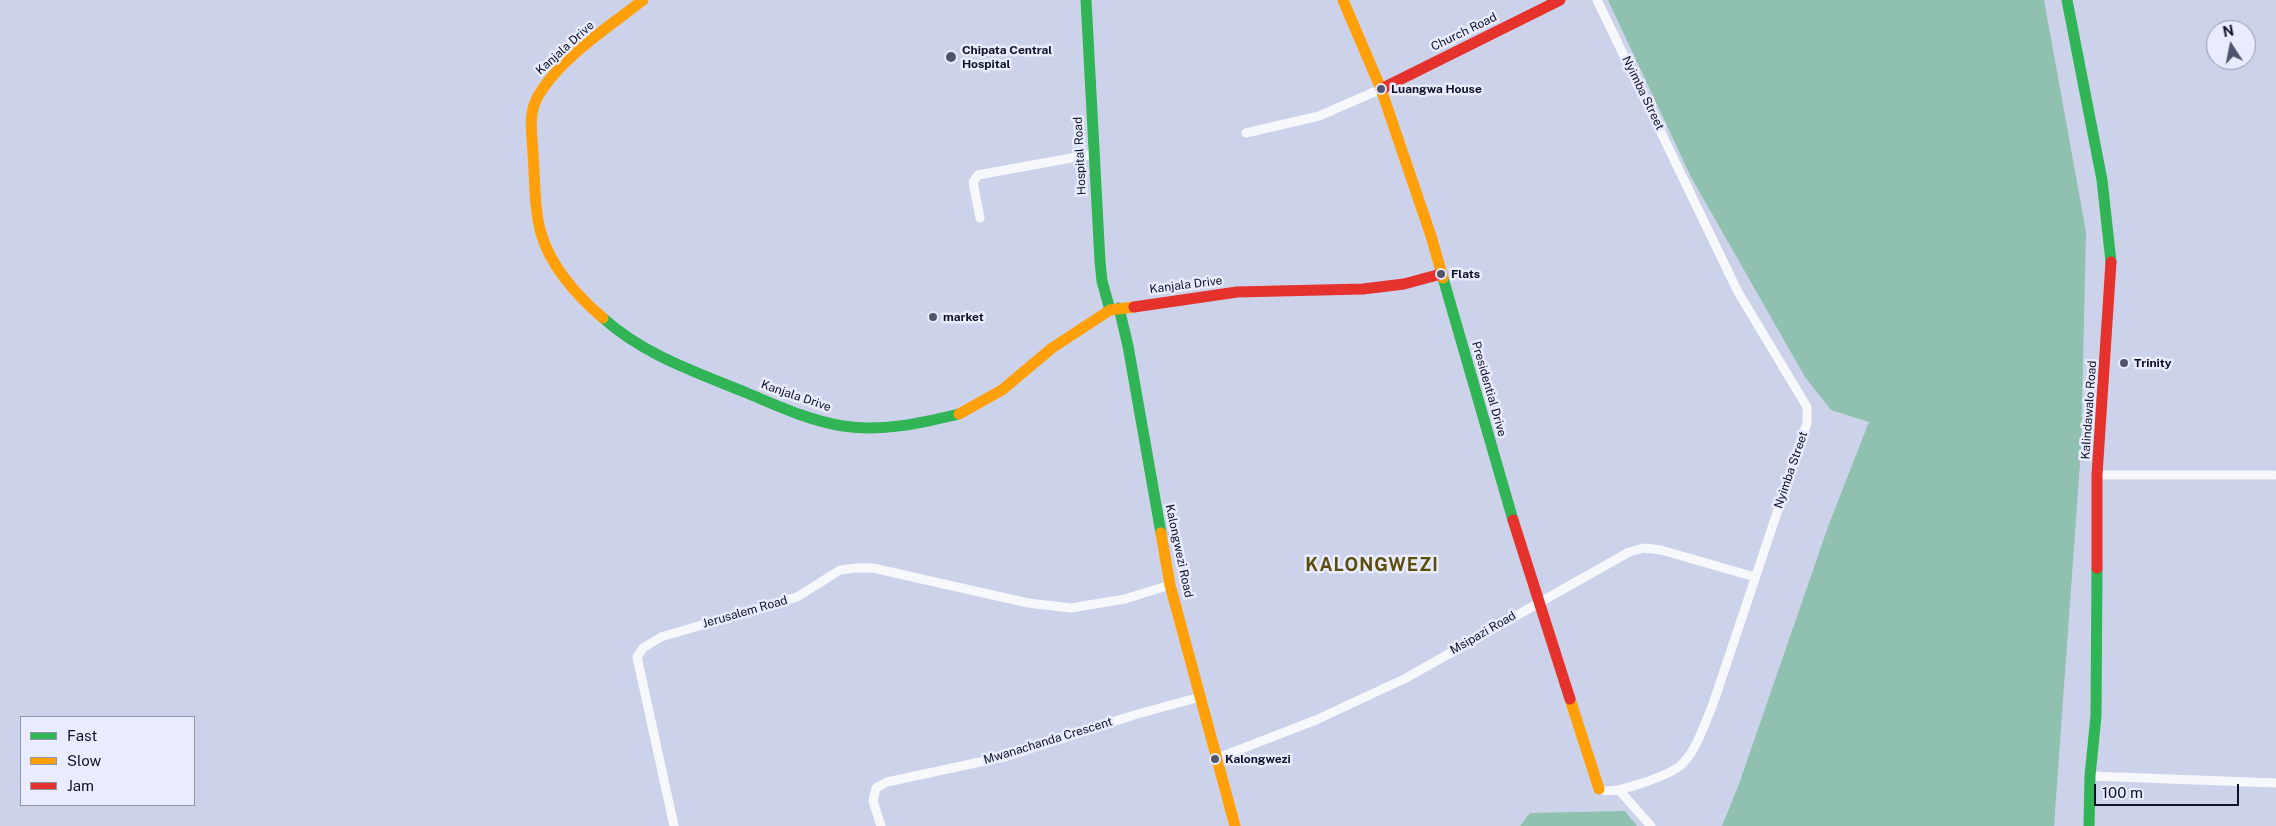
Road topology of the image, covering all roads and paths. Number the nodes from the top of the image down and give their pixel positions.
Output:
1 (643, 0) edge
2 (1086, 0) edge
3 (1344, 0) edge
4 (1560, 0) edge
5 (1597, 0) edge
6 (2067, 0) edge
7 (1381, 89) junction
8 (1246, 133) dead end
9 (1093, 154) junction
10 (980, 218) dead end
11 (1441, 274) junction
12 (1114, 309) junction
13 (2097, 475) junction
14 (2274, 476) dead end
15 (1755, 577) junction
16 (1170, 584) junction
17 (1538, 602) junction
18 (1200, 697) junction
19 (1215, 759) junction
20 (2090, 776) junction
21 (2276, 784) edge
22 (1599, 789) joint
23 (1619, 790) junction
24 (674, 826) edge
25 (881, 826) edge
26 (1235, 826) edge
27 (1651, 826) edge
28 (2089, 826) edge

1 - 12 street, Kanjala Drive
2 - 9 street, Hospital Road
3 - 7 street, Presidential Drive
4 - 7 street, Church Road
5 - 15 street, Nyimba Street
6 - 13 street, Kalindawalo Road
7 - 8 street
7 - 11 street, Presidential Drive
9 - 10 street
9 - 12 street, Hospital Road
11 - 12 street, Kanjala Drive
11 - 17 street, Presidential Drive
12 - 16 street, Kalongwezi Road
13 - 14 street
13 - 20 street, Kalindawalo Road
15 - 17 street, Msipazi Road
15 - 23 street, Nyimba Street
16 - 18 street, Kalongwezi Road
16 - 24 street, Jerusalem Road
17 - 19 street, Msipazi Road
17 - 22 street, Presidential Drive
18 - 19 street, Kalongwezi Road
18 - 25 street, Mwanachanda Crescent
19 - 26 street, Kalongwezi Road
20 - 21 street
20 - 28 street, Kalindawalo Road
22 - 23 street, Nyimba Street
23 - 27 street

